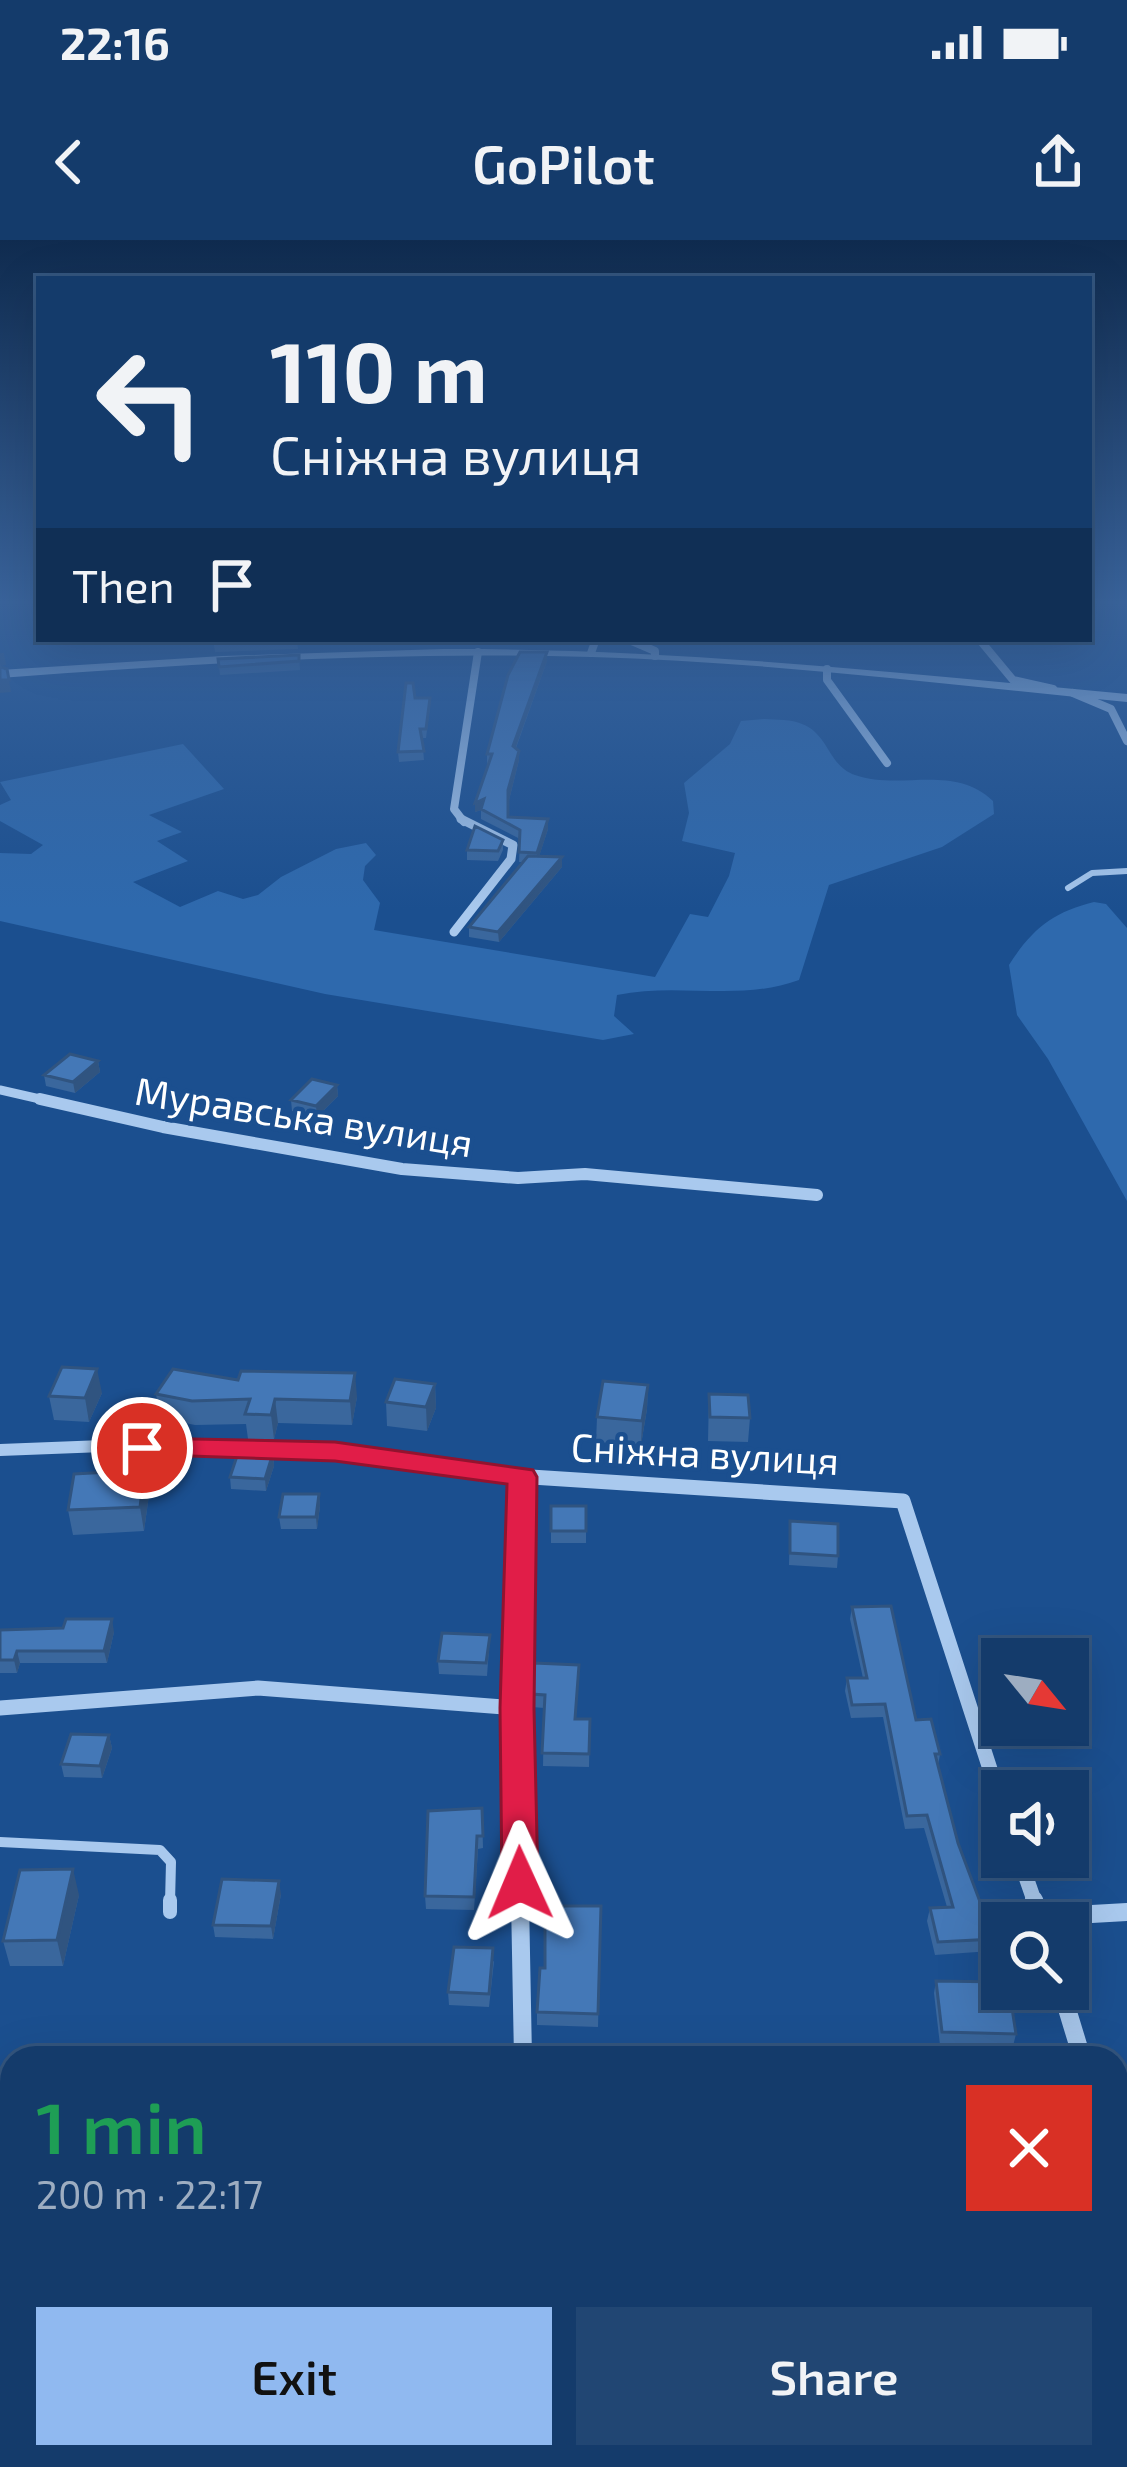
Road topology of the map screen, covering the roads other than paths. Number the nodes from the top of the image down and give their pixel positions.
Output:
1 (470, 703) edge
2 (844, 703) edge
3 (1097, 703) edge
4 (1127, 741) edge
5 (887, 763) dead end
6 (1127, 871) edge
7 (1068, 889) dead end
8 (454, 932) dead end
9 (0, 1090) edge
10 (817, 1195) dead end
11 (0, 1450) edge
12 (522, 1477) junction
13 (0, 1708) edge
14 (517, 1708) junction
15 (990, 1770) edge
16 (0, 1843) edge
17 (170, 1912) dead end
18 (1127, 1912) edge
19 (1089, 1915) edge
20 (1067, 2010) edge
21 (523, 2046) edge
22 (1078, 2046) edge

1 - 8 street
2 - 5 street
3 - 4 street
6 - 7 lane
9 - 10 street, Муравська вулиця
11 - 12 street, Сніжна вулиця
12 - 14 street
12 - 15 street, Сніжна вулиця
13 - 14 street
14 - 21 street
16 - 17 lane
18 - 19 street
20 - 22 street

